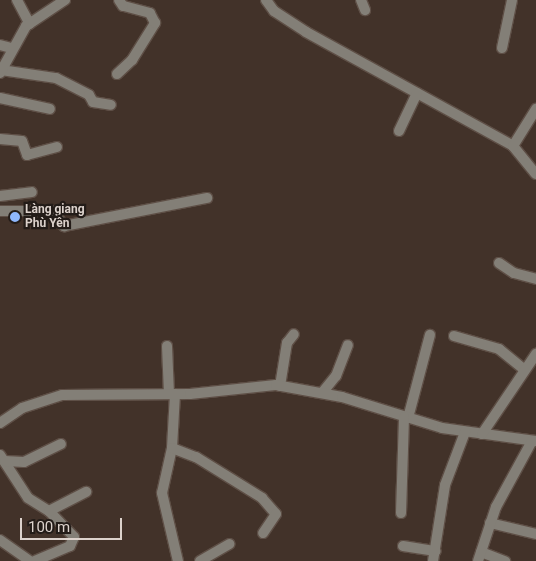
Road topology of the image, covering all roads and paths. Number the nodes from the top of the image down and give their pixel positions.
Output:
1 (17, 0) edge
2 (65, 0) edge
3 (118, 0) edge
4 (266, 0) edge
5 (361, 0) edge
6 (512, 0) edge
7 (365, 10) dead end
8 (30, 24) junction
9 (0, 45) edge
10 (11, 48) junction
11 (502, 48) dead end
12 (1, 72) edge
13 (117, 74) dead end
14 (417, 93) junction
15 (0, 98) edge
16 (111, 105) dead end
17 (50, 109) dead end
18 (536, 109) edge
19 (398, 131) dead end
20 (0, 139) edge
21 (513, 146) junction
22 (57, 148) dead end
23 (534, 166) edge
24 (32, 192) dead end
25 (0, 196) edge
26 (207, 198) dead end
27 (0, 211) edge
28 (499, 263) dead end
29 (536, 278) edge
30 (294, 334) dead end
31 (430, 334) dead end
32 (454, 336) dead end
33 (348, 345) dead end
34 (167, 346) dead end
35 (536, 354) edge
36 (525, 370) junction
37 (280, 386) junction
38 (322, 393) junction
39 (172, 394) junction
40 (406, 417) junction
41 (0, 423) edge
42 (464, 432) junction
43 (482, 434) junction
44 (534, 441) edge
45 (61, 444) dead end
46 (172, 448) junction
47 (3, 458) edge
48 (86, 492) dead end
49 (49, 511) junction
50 (401, 513) dead end
51 (490, 523) junction
52 (263, 533) dead end
53 (536, 534) edge
54 (0, 540) edge
55 (229, 544) dead end
56 (403, 546) dead end
57 (435, 556) edge
58 (479, 556) edge
59 (30, 561) edge
60 (35, 561) edge
61 (178, 561) edge
62 (200, 561) edge
63 (505, 561) edge

1 - 8 street
2 - 8 street
3 - 13 street
4 - 14 street
5 - 7 street
6 - 11 street
8 - 10 street
9 - 10 street
10 - 12 street
12 - 16 street
14 - 19 street
14 - 21 street
15 - 17 street
18 - 21 street
20 - 22 street
21 - 23 street
24 - 25 street
26 - 27 street
28 - 29 street
30 - 37 street
31 - 40 street
32 - 36 street
33 - 38 street
34 - 39 street
35 - 36 street
36 - 43 street
37 - 38 street
37 - 39 street
38 - 40 street
39 - 41 street
39 - 46 street
40 - 42 street
40 - 50 street
42 - 43 street
42 - 57 street
43 - 44 street
44 - 51 street
45 - 47 street
46 - 52 street
46 - 61 street
47 - 49 street
48 - 49 street
49 - 60 street
51 - 53 street
51 - 58 street
54 - 59 street
55 - 62 street
56 - 57 street
58 - 63 street

